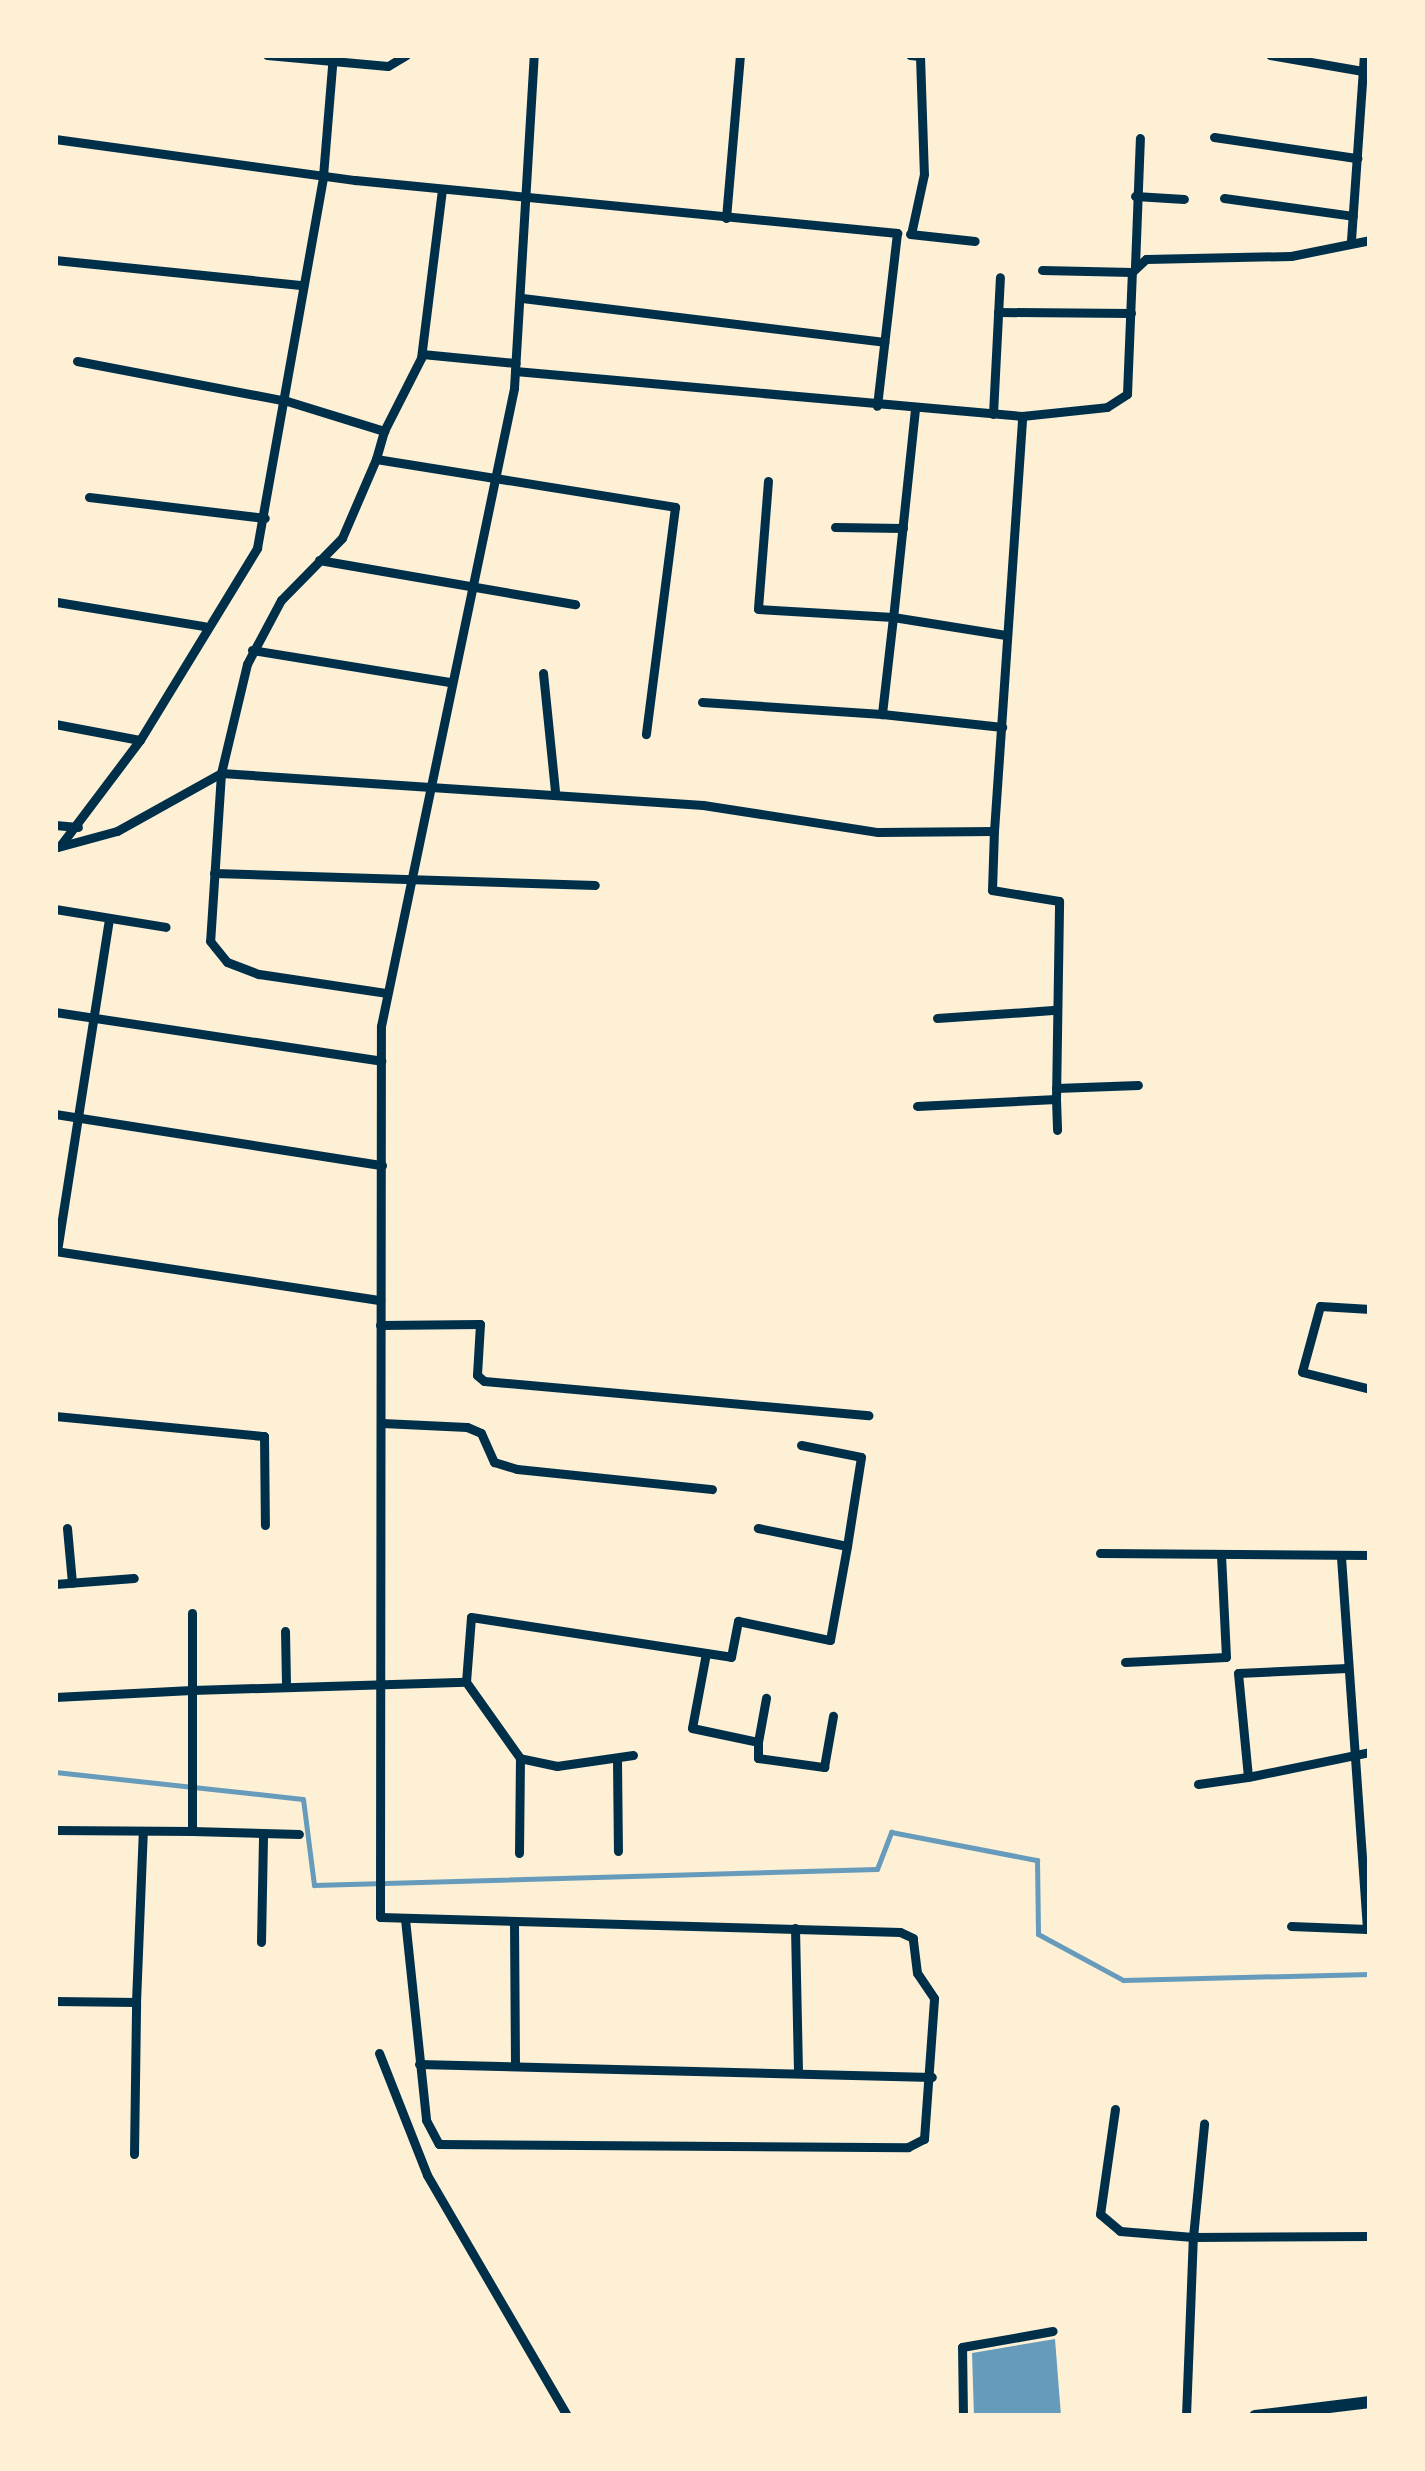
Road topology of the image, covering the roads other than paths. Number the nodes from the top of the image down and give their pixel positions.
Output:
1 (267, 55) edge
2 (406, 55) edge
3 (534, 55) edge
4 (740, 55) edge
5 (1270, 55) edge
6 (1364, 55) edge
7 (917, 56) edge
8 (333, 60) edge
9 (1363, 71) junction
10 (1214, 137) dead end
11 (55, 138) edge
12 (1140, 138) dead end
13 (1357, 158) junction
14 (323, 176) junction
15 (442, 189) junction
16 (1135, 196) junction
17 (526, 198) junction
18 (1184, 198) dead end
19 (1224, 198) dead end
20 (1353, 216) junction
21 (726, 218) junction
22 (897, 233) junction
23 (911, 234) junction
24 (1351, 240) junction
25 (1370, 240) edge
26 (974, 241) dead end
27 (55, 260) edge
28 (1133, 269) junction
29 (1042, 270) dead end
30 (1000, 277) dead end
31 (302, 285) junction
32 (522, 298) junction
33 (998, 312) junction
34 (1131, 313) junction
35 (884, 342) junction
36 (422, 354) junction
37 (77, 361) dead end
38 (516, 367) junction
39 (287, 401) junction
40 (877, 406) junction
41 (916, 409) junction
42 (993, 414) junction
43 (1022, 416) junction
44 (384, 431) junction
45 (376, 459) junction
46 (493, 479) junction
47 (768, 481) dead end
48 (89, 497) dead end
49 (265, 518) junction
50 (836, 527) dead end
51 (903, 528) junction
52 (320, 560) junction
53 (470, 586) junction
54 (56, 602) edge
55 (576, 604) dead end
56 (893, 616) junction
57 (204, 626) junction
58 (1006, 635) junction
59 (252, 650) junction
60 (543, 674) dead end
61 (449, 682) junction
62 (702, 702) dead end
63 (882, 714) junction
64 (55, 724) edge
65 (1002, 727) junction
66 (646, 734) dead end
67 (140, 740) junction
68 (221, 773) junction
69 (431, 786) junction
70 (554, 792) junction
71 (55, 825) edge
72 (78, 827) junction
73 (994, 831) junction
74 (57, 849) edge
75 (214, 873) junction
76 (413, 883) junction
77 (596, 885) dead end
78 (55, 909) edge
79 (109, 918) junction
80 (166, 927) dead end
81 (386, 994) junction
82 (1054, 1010) junction
83 (55, 1012) edge
84 (95, 1018) junction
85 (937, 1018) dead end
86 (381, 1061) junction
87 (1138, 1085) dead end
88 (1056, 1094) junction
89 (917, 1106) dead end
90 (55, 1114) edge
91 (77, 1116) junction
92 (1057, 1130) dead end
93 (382, 1166) junction
94 (56, 1251) edge
95 (380, 1300) junction
96 (1370, 1309) edge
97 (380, 1325) junction
98 (1370, 1390) edge
99 (868, 1415) dead end
100 (55, 1416) edge
101 (382, 1423) junction
102 (801, 1445) dead end
103 (712, 1488) dead end
104 (265, 1524) dead end
105 (67, 1528) dead end
106 (758, 1528) dead end
107 (847, 1546) junction
108 (1100, 1553) dead end
109 (1221, 1554) junction
110 (1370, 1555) edge
111 (1341, 1556) junction
112 (134, 1578) dead end
113 (72, 1583) junction
114 (55, 1584) edge
115 (192, 1613) dead end
116 (285, 1631) dead end
117 (706, 1653) junction
118 (1125, 1662) dead end
119 (1347, 1668) junction
120 (380, 1680) junction
121 (286, 1682) junction
122 (466, 1682) junction
123 (192, 1690) junction
124 (55, 1697) edge
125 (766, 1698) dead end
126 (832, 1716) dead end
127 (758, 1742) junction
128 (1370, 1752) edge
129 (633, 1755) dead end
130 (1352, 1755) junction
131 (520, 1758) junction
132 (616, 1760) junction
133 (1248, 1777) junction
134 (1198, 1784) dead end
135 (55, 1830) edge
136 (142, 1831) junction
137 (192, 1831) junction
138 (262, 1833) junction
139 (298, 1834) dead end
140 (618, 1850) dead end
141 (520, 1853) dead end
142 (405, 1919) junction
143 (514, 1922) junction
144 (1290, 1926) dead end
145 (795, 1928) junction
146 (260, 1942) dead end
147 (55, 2001) edge
148 (136, 2002) junction
149 (378, 2053) dead end
150 (420, 2064) junction
151 (516, 2066) junction
152 (798, 2073) junction
153 (932, 2076) junction
154 (1114, 2109) dead end
155 (1204, 2124) dead end
156 (134, 2154) dead end
157 (1370, 2236) edge
158 (1193, 2237) junction
159 (1053, 2331) dead end
160 (1370, 2402) edge
161 (567, 2416) edge
162 (963, 2416) edge
163 (1186, 2416) edge
164 (1255, 2416) edge

1 - 8 street
2 - 8 street
3 - 17 street
4 - 21 street
5 - 9 street
6 - 9 street
7 - 23 street
8 - 14 street
9 - 13 street
10 - 13 street
11 - 14 street
12 - 16 street
13 - 20 street
14 - 15 street
14 - 31 street
15 - 17 street
15 - 36 street
16 - 18 street
16 - 28 street
17 - 21 street
17 - 32 street
19 - 20 street
20 - 24 street
21 - 22 street
22 - 23 street
22 - 35 street
23 - 26 street
24 - 25 street
24 - 28 street
27 - 31 street
28 - 29 street
28 - 34 street
30 - 33 street
31 - 39 street
32 - 35 street
32 - 38 street
33 - 34 street
33 - 42 street
34 - 43 street
35 - 40 street
36 - 38 street
36 - 44 street
37 - 39 street
38 - 40 street
38 - 46 street
39 - 44 street
39 - 49 street
40 - 41 street
41 - 42 street
41 - 51 street
42 - 43 street
43 - 58 street
44 - 45 street
45 - 46 street
45 - 52 street
46 - 53 street
46 - 66 street
47 - 56 street
48 - 49 street
49 - 57 street
50 - 51 street
51 - 56 street
52 - 53 street
52 - 59 street
53 - 55 street
53 - 61 street
54 - 57 street
56 - 58 street
56 - 63 street
57 - 67 street
58 - 65 street
59 - 61 street
59 - 68 street
60 - 70 street
61 - 69 street
62 - 63 street
63 - 65 street
64 - 67 street
65 - 73 street
67 - 72 street
68 - 69 street
68 - 74 street
68 - 75 street
69 - 70 street
69 - 76 street
70 - 73 street
71 - 72 street
72 - 74 street
73 - 82 street
75 - 76 street
75 - 81 street
76 - 77 street
76 - 81 street
78 - 79 street
79 - 80 street
79 - 84 street
81 - 86 street
82 - 85 street
82 - 88 street
83 - 84 street
84 - 86 street
84 - 91 street
86 - 93 street
87 - 88 street
88 - 89 street
88 - 92 street
90 - 91 street
91 - 93 street
91 - 94 street
93 - 95 street
94 - 95 street
95 - 97 street
96 - 98 street
97 - 99 street
97 - 101 street
100 - 104 street
101 - 103 street
101 - 120 street
102 - 107 street
105 - 113 street
106 - 107 street
107 - 117 street
108 - 109 street
109 - 111 street
109 - 118 street
110 - 111 street
111 - 119 street
112 - 113 street
113 - 114 street
115 - 123 street
116 - 121 street
117 - 122 street
117 - 127 street
119 - 130 street
119 - 133 street
120 - 121 street
120 - 122 street
120 - 142 street
121 - 123 street
122 - 131 street
123 - 124 street
123 - 137 street
125 - 127 street
126 - 127 street
128 - 130 street
129 - 132 street
130 - 133 street
130 - 144 street
131 - 132 street
131 - 141 street
132 - 140 street
133 - 134 street
135 - 136 street
136 - 137 street
136 - 148 street
137 - 138 street
138 - 139 street
138 - 146 street
142 - 143 street
142 - 150 street
143 - 145 street
143 - 151 street
145 - 152 street
145 - 153 street
147 - 148 street
148 - 156 street
149 - 161 street
150 - 151 street
150 - 153 street
151 - 152 street
152 - 153 street
154 - 158 street
155 - 158 street
157 - 158 street
158 - 163 street
159 - 162 street
160 - 164 main road

